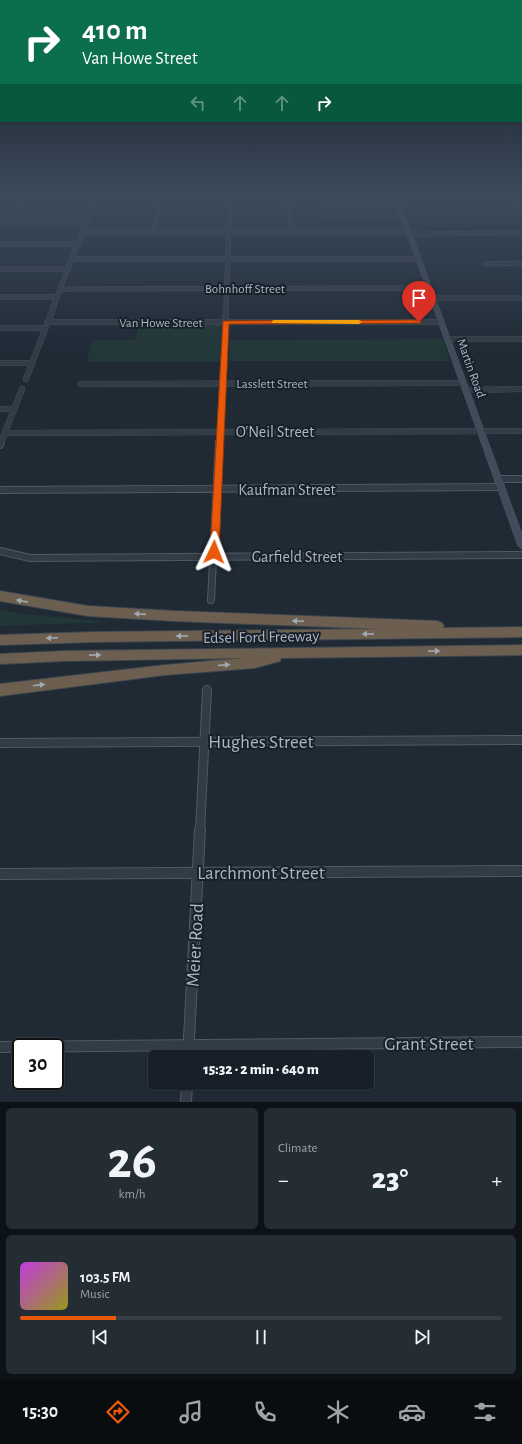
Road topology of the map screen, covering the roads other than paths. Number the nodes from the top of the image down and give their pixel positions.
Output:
1 (75, 250) edge
2 (228, 250) edge
3 (416, 250) edge
4 (228, 258) junction
5 (72, 259) junction
6 (419, 259) junction
7 (522, 263) edge
8 (485, 264) dead end
9 (0, 269) edge
10 (68, 269) junction
11 (227, 288) junction
12 (430, 288) junction
13 (60, 289) junction
14 (0, 297) edge
15 (57, 297) junction
16 (434, 298) junction
17 (522, 298) edge
18 (47, 322) junction
19 (226, 322) junction
20 (442, 322) junction
21 (0, 328) edge
22 (45, 328) junction
23 (448, 339) junction
24 (522, 339) edge
25 (0, 363) edge
26 (32, 363) junction
27 (26, 379) dead end
28 (80, 384) dead end
29 (222, 384) junction
30 (465, 386) junction
31 (22, 389) dead end
32 (522, 389) edge
33 (0, 409) edge
34 (14, 409) junction
35 (220, 431) junction
36 (481, 431) junction
37 (522, 431) edge
38 (5, 433) junction
39 (0, 445) edge
40 (522, 479) edge
41 (498, 480) junction
42 (501, 487) junction
43 (217, 489) junction
44 (0, 490) edge
45 (522, 546) edge
46 (0, 551) edge
47 (522, 555) edge
48 (214, 557) junction
49 (0, 596) edge
50 (212, 600) dead end
51 (520, 632) edge
52 (0, 640) edge
53 (522, 650) edge
54 (292, 653) junction
55 (0, 659) edge
56 (0, 690) edge
57 (207, 690) dead end
58 (522, 740) edge
59 (205, 742) junction
60 (0, 743) edge
61 (522, 871) edge
62 (198, 873) junction
63 (0, 874) edge
64 (522, 1042) edge
65 (189, 1045) junction
66 (0, 1046) edge
67 (189, 1050) edge
68 (187, 1090) edge
69 (186, 1102) edge

1 - 5 street
2 - 4 street
3 - 6 street, Martin Road
4 - 5 street
4 - 6 street
4 - 11 street
5 - 10 street
6 - 12 street, Martin Road
7 - 8 street
9 - 10 street
10 - 13 street
11 - 12 street, Bohnhoff Street
11 - 13 street, Bohnhoff Street
11 - 19 street
12 - 16 street, Martin Road
13 - 15 street
14 - 15 street
15 - 18 street
16 - 17 street
16 - 20 street, Martin Road
18 - 19 street, Van Howe Street
18 - 22 street
19 - 20 street, Van Howe Street
19 - 29 street
20 - 23 street, Martin Road
21 - 22 street
22 - 26 street
23 - 24 street
23 - 30 street, Martin Road
25 - 26 street
26 - 27 street
28 - 29 street, Lasslett Street
29 - 30 street, Lasslett Street
29 - 35 street
30 - 32 street, Lasslett Street
30 - 36 street, Martin Road
31 - 34 street
33 - 34 street
34 - 38 street
35 - 36 street, O'Neil Street
35 - 38 street, O'Neil Street
35 - 43 street
36 - 37 street, O'Neil Street
36 - 41 street, Martin Road
38 - 39 street
40 - 41 street
41 - 42 street, Martin Road
42 - 43 street, Kaufman Street
42 - 45 street, Martin Road
43 - 44 street, Kaufman Street
43 - 48 street
46 - 48 street, Garfield Street
47 - 48 street, Garfield Street
48 - 50 street
51 -> 49 highway
51 -> 52 highway, Edsel Ford Freeway
54 -> 53 highway, Edsel Ford Freeway
55 -> 54 highway, Edsel Ford Freeway
56 -> 54 highway
57 - 59 street, Meier Road
58 - 59 street, Hughes Street
59 - 60 street, Hughes Street
59 - 62 street, Meier Road
61 - 62 street, Larchmont Street
62 - 63 street, Larchmont Street
62 - 65 street, Meier Road
64 - 65 street, Grant Street
65 - 66 street, Grant Street
65 - 67 street, Meier Road
68 - 69 street

